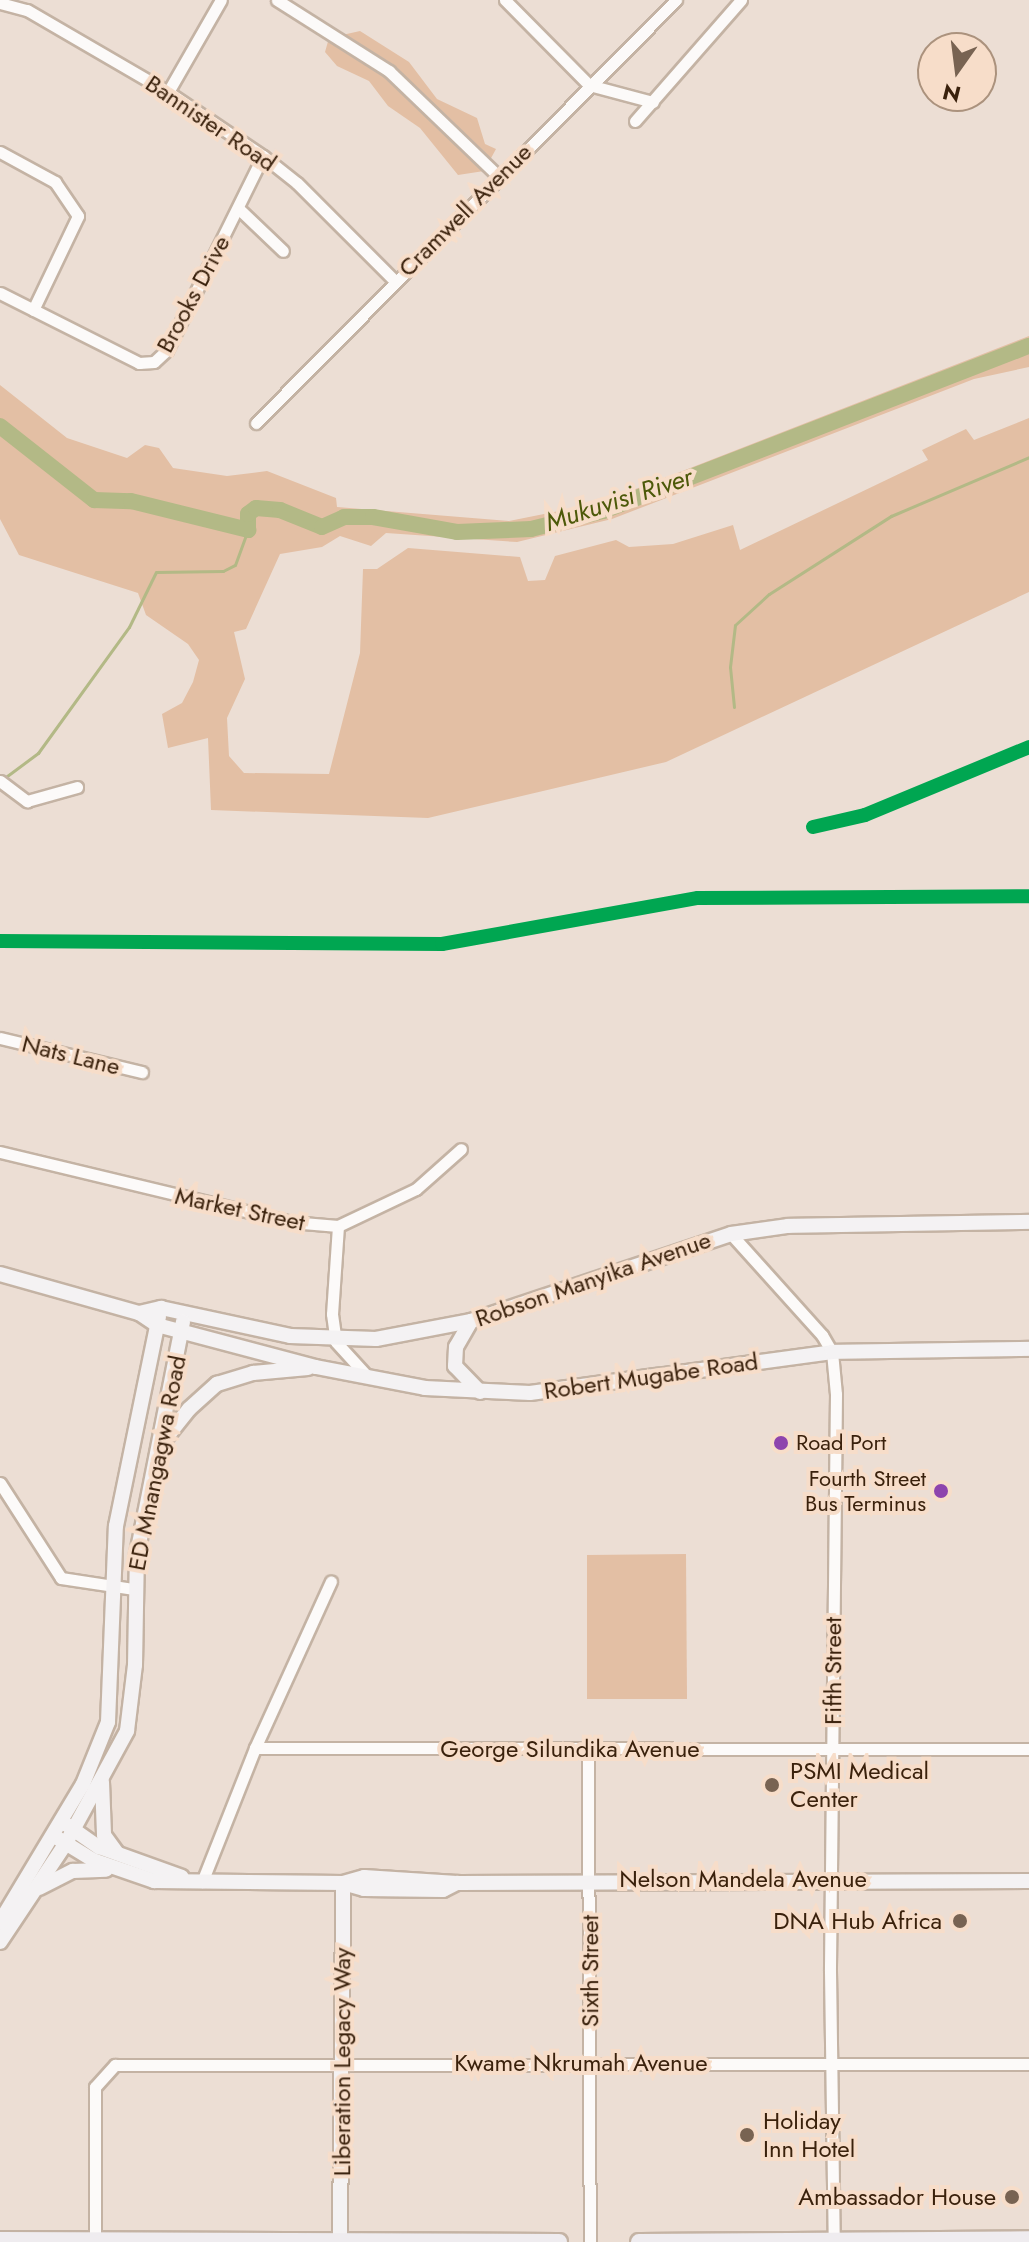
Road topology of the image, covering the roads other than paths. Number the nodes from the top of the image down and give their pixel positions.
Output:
1 (221, 0) edge
2 (277, 0) edge
3 (505, 0) edge
4 (676, 0) edge
5 (741, 0) edge
6 (0, 3) edge
7 (589, 85) junction
8 (168, 92) junction
9 (653, 102) junction
10 (635, 121) dead end
11 (0, 152) edge
12 (263, 156) junction
13 (499, 177) junction
14 (238, 208) junction
15 (283, 251) dead end
16 (395, 281) junction
17 (0, 293) edge
18 (33, 310) junction
19 (256, 423) dead end
20 (4, 785) edge
21 (77, 787) dead end
22 (0, 1038) edge
23 (142, 1072) dead end
24 (461, 1149) dead end
25 (0, 1152) edge
26 (1029, 1222) edge
27 (338, 1226) junction
28 (731, 1234) junction
29 (0, 1274) edge
30 (161, 1308) junction
31 (139, 1313) junction
32 (185, 1313) junction
33 (471, 1321) junction
34 (157, 1325) junction
35 (182, 1331) junction
36 (336, 1342) junction
37 (1029, 1349) edge
38 (832, 1352) junction
39 (316, 1367) junction
40 (368, 1377) junction
41 (480, 1392) junction
42 (157, 1451) junction
43 (0, 1483) edge
44 (331, 1581) dead end
45 (134, 1589) junction
46 (111, 1590) junction
47 (255, 1748) junction
48 (588, 1749) junction
49 (1029, 1749) edge
50 (833, 1750) junction
51 (102, 1782) junction
52 (64, 1833) junction
53 (120, 1856) junction
54 (118, 1871) junction
55 (833, 1878) junction
56 (590, 1879) junction
57 (1029, 1881) edge
58 (202, 1882) junction
59 (343, 1883) junction
60 (36, 1889) junction
61 (0, 1922) edge
62 (0, 1942) edge
63 (343, 2061) junction
64 (589, 2063) junction
65 (1029, 2064) edge
66 (833, 2065) junction
67 (1029, 2239) edge
68 (0, 2240) edge
69 (340, 2241) edge
70 (834, 2241) edge
71 (95, 2242) edge
72 (559, 2242) edge
73 (590, 2242) edge
74 (639, 2242) edge

1 - 8 street
2 - 13 street
3 - 7 street
4 - 7 street, Cramwell Avenue
5 - 9 street
6 - 8 street, Bannister Road
7 - 9 street
7 - 13 street, Cramwell Avenue
8 - 12 street, Bannister Road
9 - 10 street
11 - 18 street
12 - 14 street, Brooks Drive
12 - 16 street, Bannister Road
13 - 16 street, Cramwell Avenue
14 - 15 street
14 - 18 street, Brooks Drive
16 - 19 street, Cramwell Avenue
17 - 18 street, Brooks Drive
20 - 21 street
22 - 23 street, Nats Lane
24 - 27 street, Market Street
25 - 27 street, Market Street
26 - 28 main road, Robson Manyika Avenue
27 - 36 street
28 - 33 main road, Robson Manyika Avenue
28 - 38 street
29 - 31 main road, Robert Mugabe Road
30 - 31 main road, Robert Mugabe Road
30 - 32 main road, Robson Manyika Avenue
30 - 34 main road, ED Mnangagwa Road
31 - 34 main road, Robert Mugabe Road
32 - 35 main road, ED Mnangagwa Road
32 - 36 main road, Robson Manyika Avenue
33 - 36 main road, Robson Manyika Avenue
33 - 41 main road
34 - 35 main road, Robert Mugabe Road
34 - 46 main road, ED Mnangagwa Road
35 - 39 main road, Robert Mugabe Road
35 - 42 main road, ED Mnangagwa Road
36 - 40 street
37 - 38 main road, Robert Mugabe Road
38 - 41 main road, Robert Mugabe Road
38 - 50 street, Fifth Street
39 - 40 main road, Robert Mugabe Road
39 - 42 main road
40 - 41 main road, Robert Mugabe Road
42 - 45 main road, ED Mnangagwa Road
43 - 46 street
44 - 47 street
45 - 46 street
45 - 51 main road, ED Mnangagwa Road
46 - 52 main road, ED Mnangagwa Road
47 - 48 street, George Silundika Avenue
47 - 58 street
48 - 50 street, George Silundika Avenue
48 - 56 street, Sixth Street
49 - 50 street, George Silundika Avenue
50 - 55 street, Fifth Street
51 - 52 main road, ED Mnangagwa Road
51 - 53 main road
52 - 53 main road, Nelson Mandela Avenue
52 - 54 main road, Nelson Mandela Avenue
52 - 60 main road, ED Mnangagwa Road
52 - 61 main road, ED Mnangagwa Road
53 - 58 main road, Nelson Mandela Avenue
54 - 58 main road, Nelson Mandela Avenue
54 - 60 main road
55 - 56 main road, Nelson Mandela Avenue
55 - 57 main road, Nelson Mandela Avenue
55 - 66 street, Fifth Street
56 - 59 main road, Nelson Mandela Avenue
56 - 64 street, Sixth Street
58 - 59 main road, Nelson Mandela Avenue
59 - 63 main road, Liberation Legacy Way
60 - 62 main road, ED Mnangagwa Road
63 - 64 street, Kwame Nkrumah Avenue
63 - 69 main road, Liberation Legacy Way
63 - 71 street, Kwame Nkrumah Avenue
64 - 66 street, Kwame Nkrumah Avenue
64 - 73 street, Sixth Street
65 - 66 street, Kwame Nkrumah Avenue
66 - 70 street, Fifth Street
67 - 70 highway
68 - 71 highway
69 - 71 highway
69 - 72 highway
70 - 74 highway

